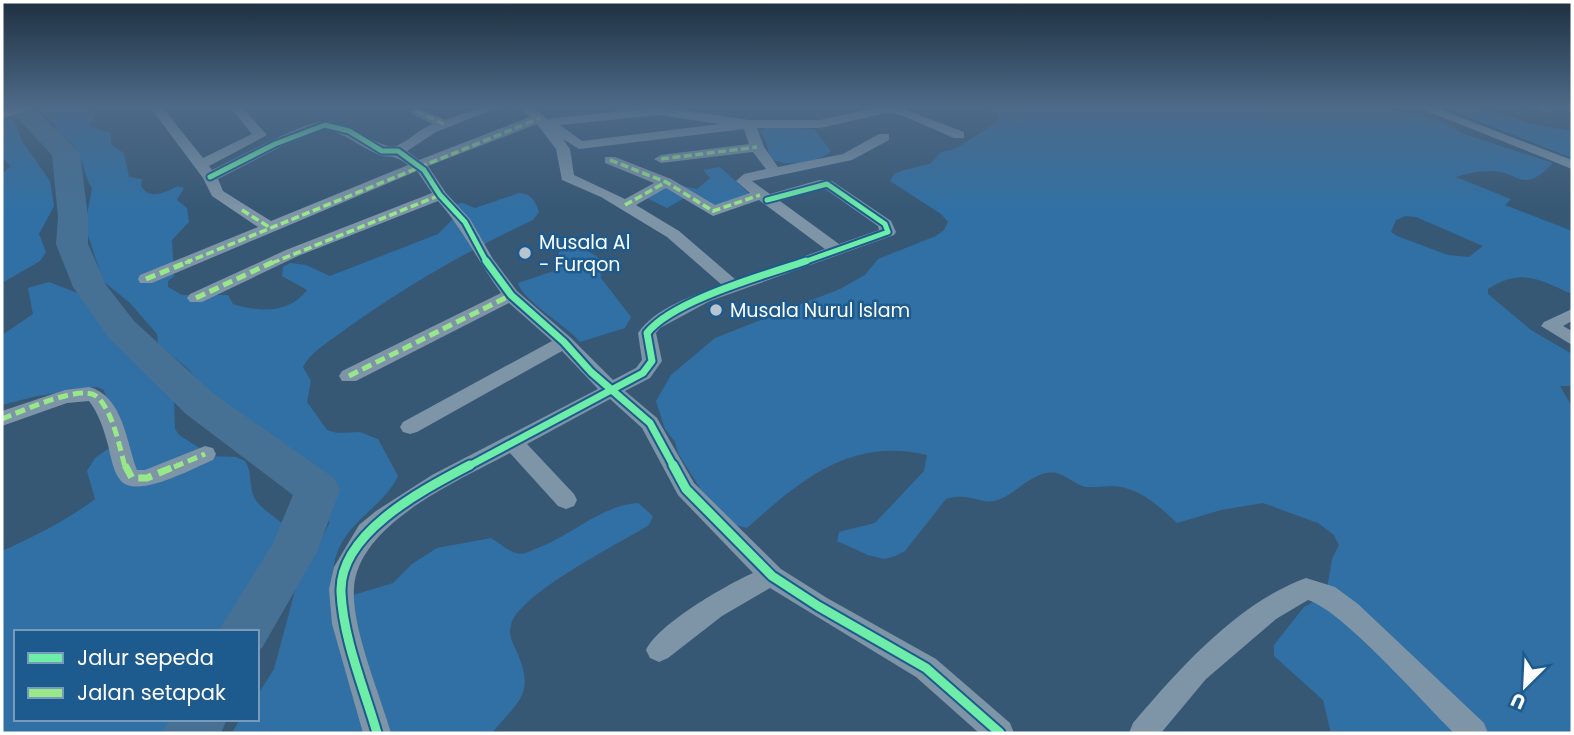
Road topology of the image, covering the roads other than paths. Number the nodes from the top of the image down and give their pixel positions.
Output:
1 (182, 141) edge
2 (250, 141) edge
3 (282, 141) edge
4 (365, 141) edge
5 (412, 141) edge
6 (487, 141) edge
7 (558, 141) edge
8 (574, 141) edge
9 (609, 141) edge
10 (755, 141) edge
11 (876, 141) edge
12 (1511, 141) edge
13 (757, 147) junction
14 (398, 151) junction
15 (662, 159) dead end
16 (610, 160) dead end
17 (1572, 165) edge
18 (417, 166) junction
19 (205, 171) junction
20 (774, 171) junction
21 (666, 182) junction
22 (440, 195) junction
23 (764, 197) junction
24 (625, 205) junction
25 (269, 227) junction
26 (838, 251) junction
27 (146, 279) dead end
28 (734, 287) junction
29 (511, 295) junction
30 (196, 298) dead end
31 (1572, 314) edge
32 (1572, 339) edge
33 (564, 342) junction
34 (349, 376) dead end
35 (612, 389) junction
36 (2, 419) edge
37 (410, 427) dead end
38 (512, 442) junction
39 (205, 454) dead end
40 (566, 500) dead end
41 (772, 576) junction
42 (659, 650) dead end
43 (377, 733) edge
44 (1000, 733) edge
45 (1143, 733) edge
46 (1474, 733) edge

1 - 19 street
2 - 19 street
3 - 19 street
4 - 14 street
5 - 14 street
6 - 18 street
7 - 24 street
8 - 9 street
10 - 13 street
11 - 20 street
12 - 17 street
13 - 15 street
13 - 20 street
14 - 18 street
16 - 21 street
18 - 22 street
18 - 25 street
19 - 25 street
20 - 23 street
21 - 23 street
21 - 24 street
22 - 29 street
22 - 30 street
23 - 26 street
23 - 26 street
24 - 28 street
25 - 27 street
26 - 28 street
28 - 35 street
29 - 33 street
29 - 34 street
31 - 32 street
33 - 35 street
33 - 37 street
35 - 38 street
35 - 41 street
36 - 39 street
38 - 40 street
38 - 43 street
41 - 42 street
41 - 44 street
45 - 46 street

